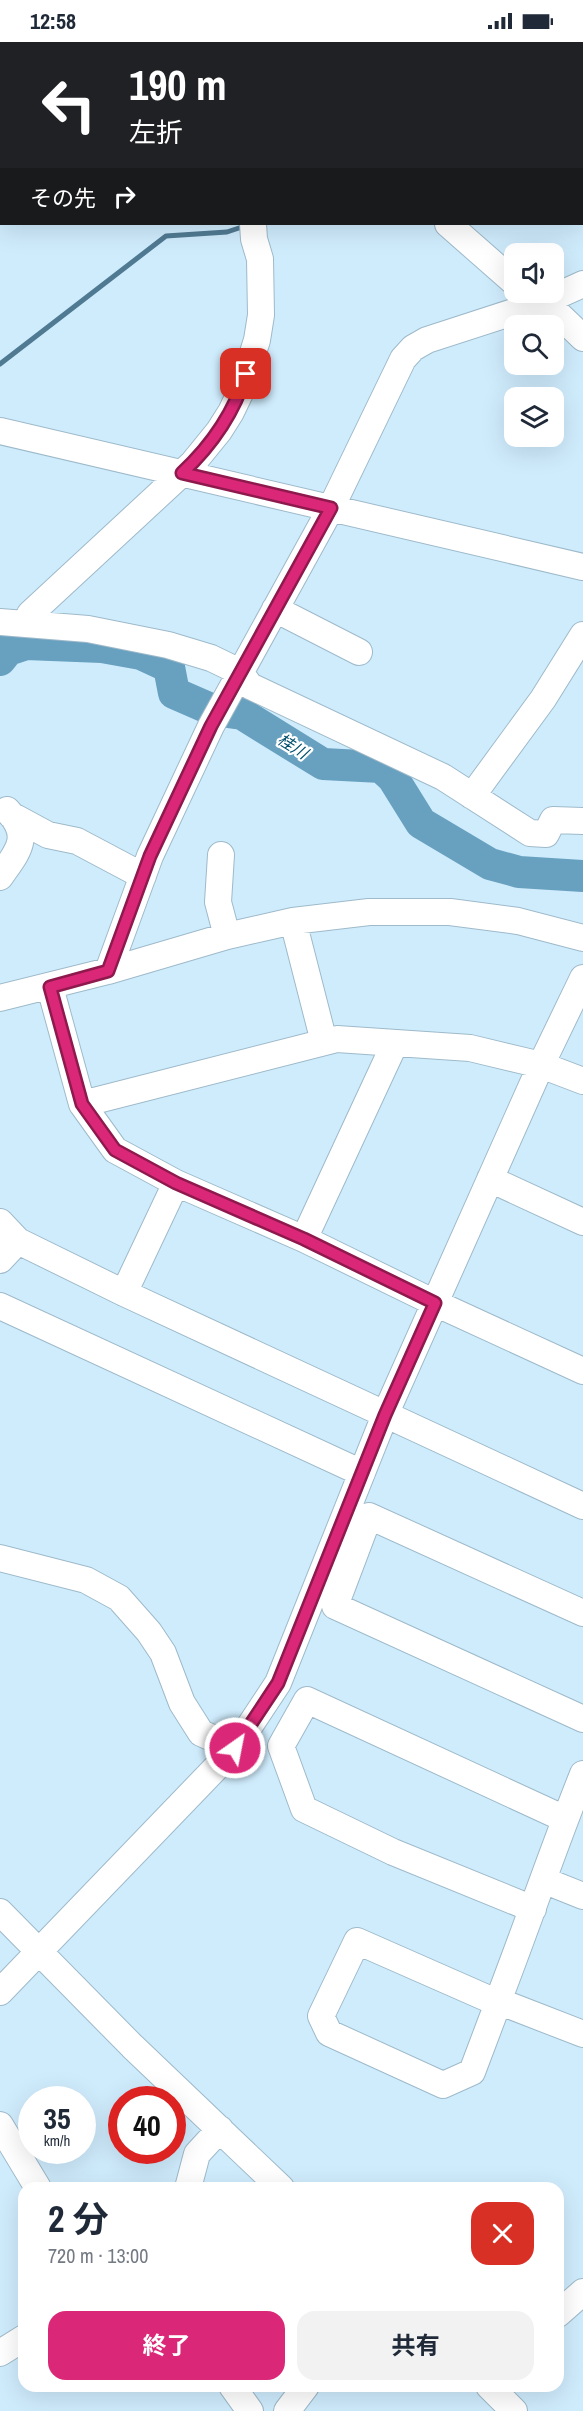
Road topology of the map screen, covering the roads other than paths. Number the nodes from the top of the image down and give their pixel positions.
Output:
1 (253, 225) edge
2 (449, 225) edge
3 (504, 273) edge
4 (583, 284) edge
5 (564, 289) edge
6 (521, 303) edge
7 (542, 303) edge
8 (583, 338) edge
9 (0, 431) edge
10 (182, 473) junction
11 (331, 508) junction
12 (583, 567) edge
13 (275, 609) junction
14 (0, 622) edge
15 (28, 624) junction
16 (583, 636) edge
17 (360, 652) dead end
18 (238, 675) junction
19 (472, 796) junction
20 (5, 809) edge
21 (583, 822) edge
22 (221, 855) dead end
23 (143, 876) junction
24 (0, 878) edge
25 (292, 921) junction
26 (227, 936) junction
27 (583, 938) edge
28 (108, 971) junction
29 (583, 978) edge
30 (50, 987) junction
31 (0, 998) edge
32 (324, 1042) junction
33 (395, 1043) junction
34 (541, 1065) junction
35 (583, 1081) edge
36 (82, 1104) junction
37 (490, 1179) junction
38 (176, 1183) junction
39 (0, 1222) edge
40 (583, 1222) edge
41 (304, 1239) junction
42 (18, 1241) junction
43 (0, 1260) edge
44 (124, 1293) junction
45 (435, 1303) junction
46 (0, 1306) edge
47 (583, 1371) edge
48 (385, 1415) junction
49 (362, 1473) junction
50 (583, 1506) edge
51 (0, 1558) edge
52 (583, 1613) edge
53 (583, 1719) edge
54 (235, 1748) junction
55 (583, 1774) edge
56 (565, 1819) junction
57 (543, 1880) junction
58 (583, 1896) edge
59 (533, 1910) junction
60 (0, 1912) edge
61 (39, 1952) junction
62 (0, 1992) edge
63 (498, 2002) junction
64 (583, 2034) edge
65 (0, 2125) edge
66 (220, 2129) junction
67 (34, 2182) edge
68 (190, 2182) edge
69 (275, 2182) edge
70 (583, 2292) edge
71 (564, 2309) edge
72 (18, 2342) edge
73 (0, 2353) edge
74 (236, 2392) edge
75 (301, 2392) edge
76 (495, 2392) edge
77 (250, 2411) edge
78 (287, 2411) edge
79 (514, 2411) edge

1 - 10 street
2 - 3 street
4 - 5 street
6 - 11 street
7 - 8 street
9 - 10 street
10 - 11 street
10 - 15 street
11 - 12 street
11 - 13 street
13 - 17 street
13 - 18 street
14 - 15 street
15 - 18 street
16 - 19 street
18 - 19 street
18 - 23 street
19 - 21 street
20 - 23 street
20 - 24 street
22 - 26 street
23 - 28 street
25 - 26 street
25 - 27 street
25 - 32 street
26 - 28 street
28 - 30 street
29 - 34 street
30 - 31 street
30 - 36 street
32 - 33 street
32 - 36 street
33 - 34 street
33 - 41 street
34 - 35 street
34 - 37 street
36 - 38 street
37 - 40 street
37 - 45 street
38 - 41 street
38 - 44 street
39 - 42 street
41 - 45 street
42 - 43 street
42 - 44 street
44 - 48 street
45 - 47 street
45 - 48 street
46 - 49 street
48 - 49 street
48 - 50 street
49 - 54 street
51 - 54 street
52 - 53 street
54 - 61 street
55 - 56 street
56 - 57 street
56 - 59 street
57 - 58 street
57 - 59 street
59 - 63 street
60 - 61 street
61 - 62 street
61 - 66 street
63 - 63 street
63 - 64 street
65 - 67 street
66 - 68 street
66 - 69 street
70 - 71 street
72 - 73 street
74 - 77 street
75 - 78 street
76 - 79 street

